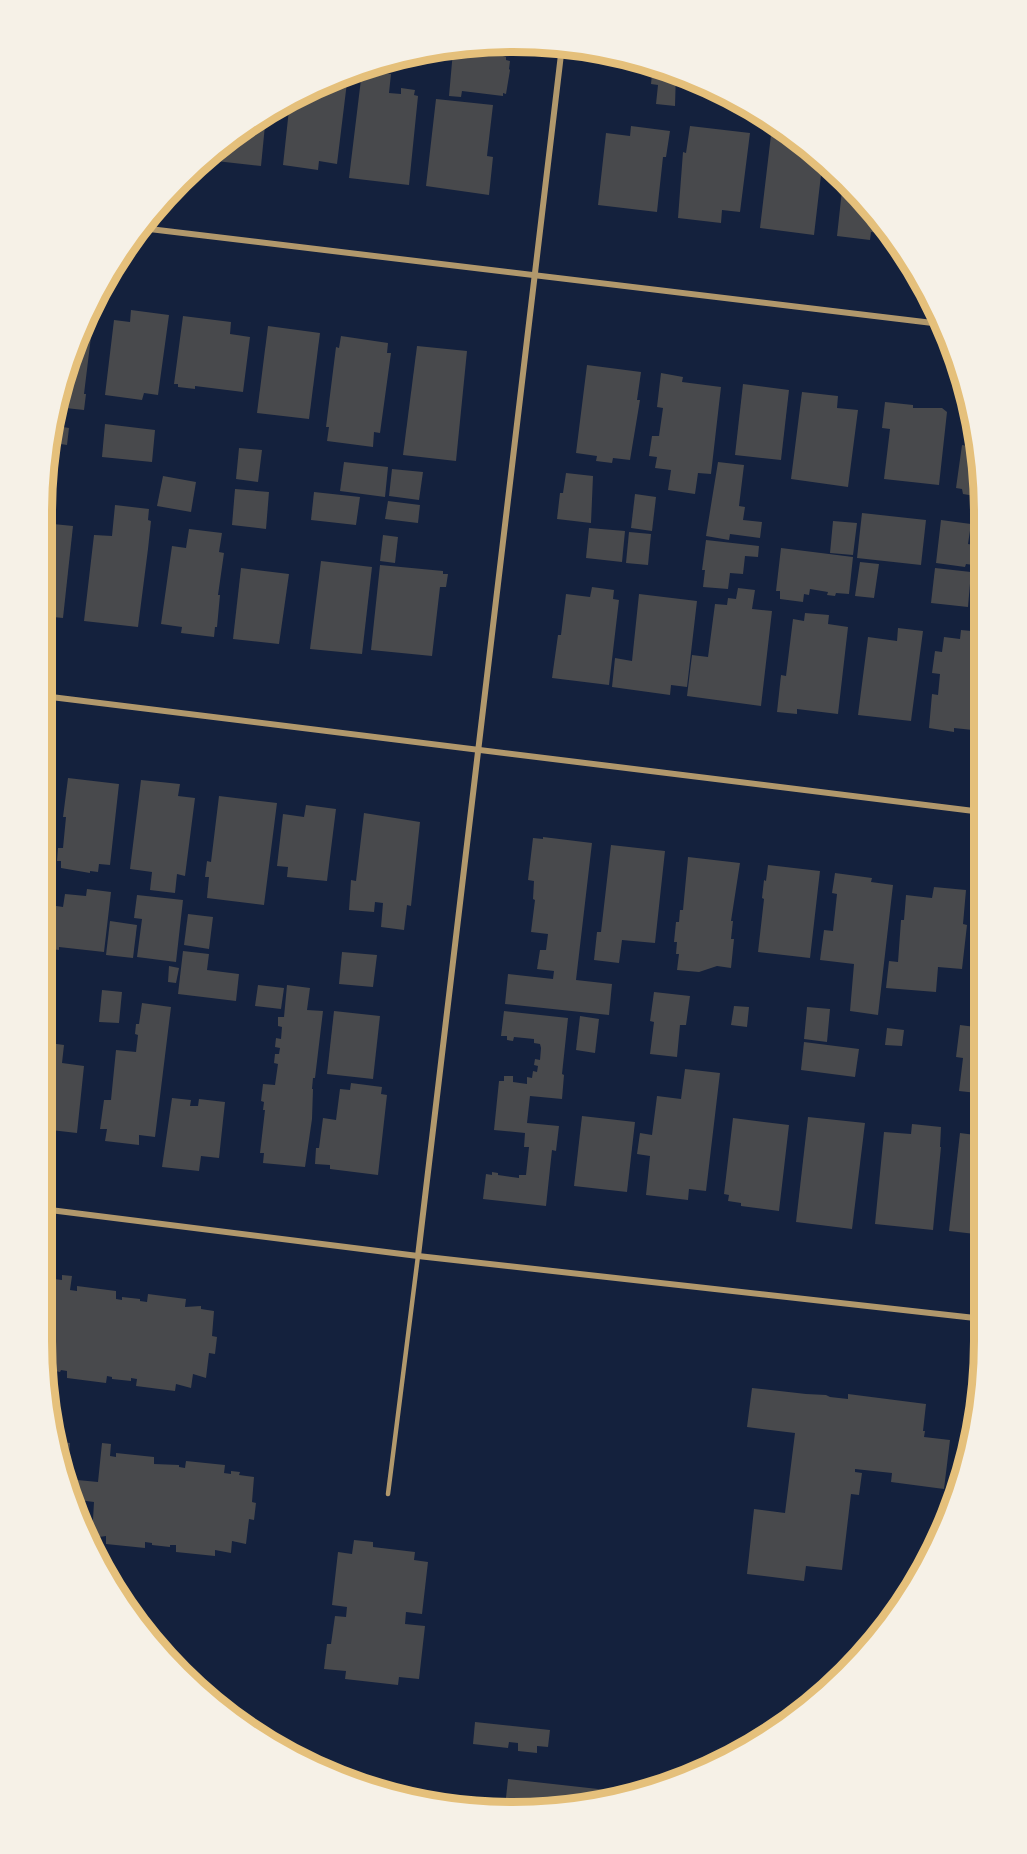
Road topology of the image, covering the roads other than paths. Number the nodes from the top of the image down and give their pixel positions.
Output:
1 (561, 55) edge
2 (151, 229) edge
3 (535, 275) junction
4 (933, 323) edge
5 (52, 697) edge
6 (480, 751) junction
7 (974, 811) edge
8 (52, 1210) edge
9 (418, 1256) junction
10 (974, 1318) edge
11 (388, 1494) dead end

1 - 3 street
2 - 3 street
3 - 4 street
3 - 6 street
5 - 6 street
6 - 7 street
6 - 9 street
8 - 9 street
9 - 10 street
9 - 11 lane

